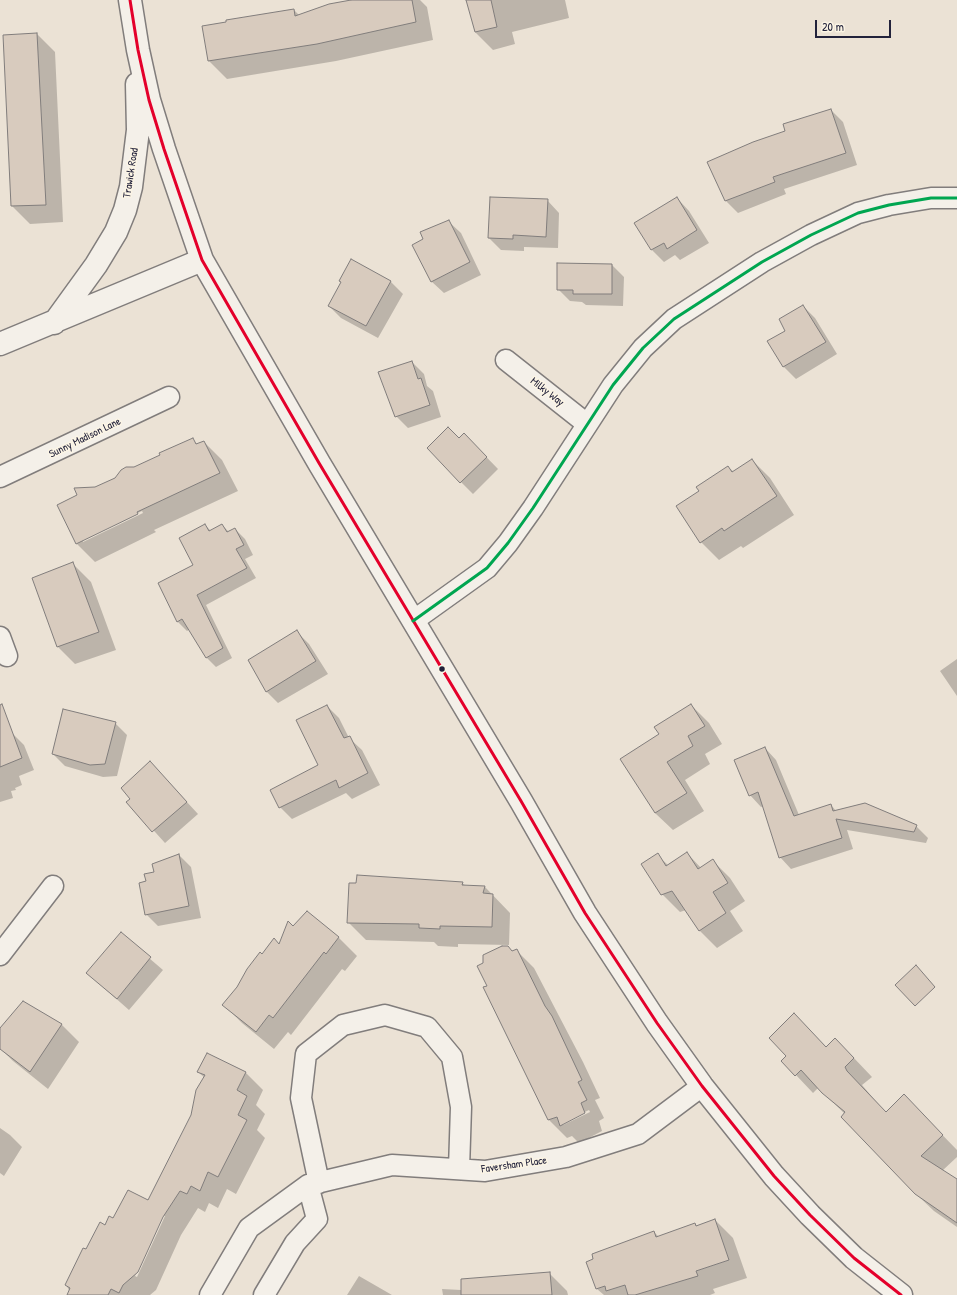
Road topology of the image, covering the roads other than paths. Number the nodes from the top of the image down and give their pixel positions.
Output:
1 (130, 0) edge
2 (138, 50) junction
3 (957, 198) edge
4 (202, 260) junction
5 (54, 323) junction
6 (0, 344) edge
7 (506, 360) dead end
8 (169, 397) dead end
9 (587, 424) junction
10 (0, 477) edge
11 (413, 621) junction
12 (53, 886) dead end
13 (0, 955) edge
14 (702, 1086) junction
15 (459, 1169) junction
16 (314, 1184) junction
17 (210, 1295) edge
18 (264, 1295) edge
19 (901, 1295) edge

1 - 2 street
2 - 4 street
2 - 5 street, Trawick Road
3 - 9 street
4 - 5 street
4 - 11 street
5 - 6 street
7 - 9 street, Milky Way
8 - 10 street, Sunny Madison Lane
9 - 11 street
11 - 14 street
12 - 13 street
14 - 15 street, Faversham Place
14 - 19 street
15 - 16 street, Faversham Place
15 - 16 street
16 - 17 street, Faversham Place
16 - 18 street

